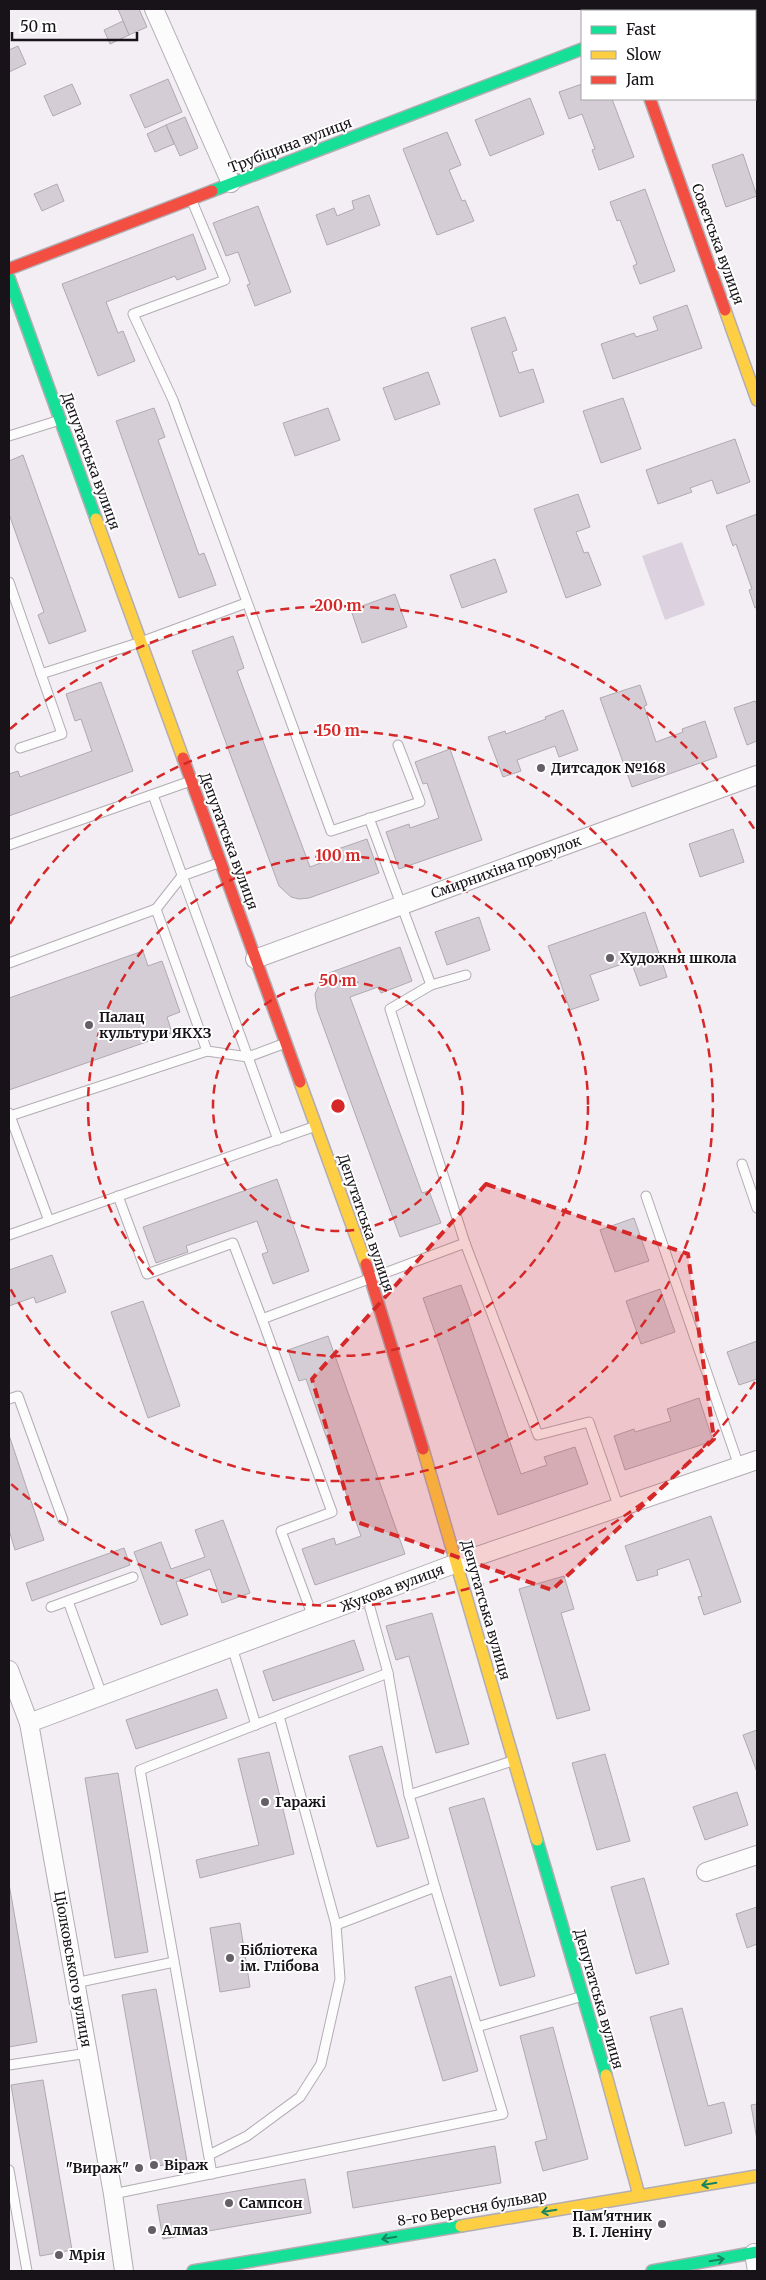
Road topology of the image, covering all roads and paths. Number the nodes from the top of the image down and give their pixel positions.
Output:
1 (154, 9) edge
2 (581, 48) edge
3 (650, 100) edge
4 (231, 183) junction
5 (191, 199) junction
6 (9, 269) edge
7 (9, 278) edge
8 (757, 400) edge
9 (60, 420) junction
10 (9, 436) edge
11 (9, 582) edge
12 (246, 603) junction
13 (141, 642) junction
14 (41, 674) junction
15 (398, 745) dead end
16 (20, 748) dead end
17 (757, 775) edge
18 (191, 781) junction
19 (153, 795) junction
20 (370, 818) junction
21 (9, 845) edge
22 (220, 862) junction
23 (182, 876) junction
24 (402, 905) junction
25 (156, 909) junction
26 (255, 959) junction
27 (9, 963) edge
28 (466, 975) dead end
29 (432, 984) junction
30 (286, 1043) junction
31 (207, 1051) junction
32 (248, 1058) junction
33 (9, 1114) edge
34 (316, 1126) junction
35 (278, 1140) junction
36 (742, 1164) dead end
37 (118, 1196) junction
38 (646, 1196) dead end
39 (757, 1208) edge
40 (49, 1221) junction
41 (9, 1235) edge
42 (465, 1243) junction
43 (371, 1279) junction
44 (262, 1320) junction
45 (9, 1399) edge
46 (757, 1460) edge
47 (739, 1466) junction
48 (619, 1508) junction
49 (63, 1520) dead end
50 (457, 1563) junction
51 (132, 1577) dead end
52 (367, 1597) junction
53 (68, 1601) junction
54 (51, 1607) dead end
55 (312, 1618) junction
56 (232, 1647) junction
57 (9, 1670) edge
58 (388, 1673) junction
59 (102, 1696) junction
60 (278, 1716) junction
61 (29, 1723) junction
62 (256, 1725) junction
63 (513, 1761) junction
64 (410, 1795) junction
65 (757, 1855) edge
66 (706, 1872) dead end
67 (434, 1887) junction
68 (336, 1925) junction
69 (174, 1962) junction
70 (75, 1983) junction
71 (584, 1996) junction
72 (478, 2027) junction
73 (88, 2053) junction
74 (9, 2065) edge
75 (209, 2155) junction
76 (9, 2170) edge
77 (212, 2174) junction
78 (757, 2176) edge
79 (113, 2194) junction
80 (639, 2195) junction
81 (755, 2253) edge
82 (27, 2271) edge
83 (124, 2271) edge
84 (193, 2271) edge
85 (652, 2271) edge
86 (757, 2271) edge

1 - 4 street
2 - 4 street, Трубіцина вулиця
3 - 8 street, Советська вулиця
4 - 5 street, Трубіцина вулиця
5 - 6 street, Трубіцина вулиця
5 - 12 lane
7 - 9 street, Депутатська вулиця
9 - 10 lane
9 - 13 street, Депутатська вулиця
11 - 14 lane
12 - 13 lane
12 - 20 lane
13 - 14 lane
13 - 18 street, Депутатська вулиця
14 - 16 lane
15 - 20 lane
17 - 24 street, Смирнихіна провулок
18 - 19 lane
18 - 22 street, Депутатська вулиця
19 - 21 lane
19 - 23 lane
20 - 24 lane
22 - 23 lane
22 - 26 street, Депутатська вулиця
23 - 25 lane
23 - 32 lane
24 - 26 street, Смирнихіна провулок
24 - 29 lane
25 - 27 lane
25 - 31 lane
26 - 30 street, Депутатська вулиця
28 - 29 lane
29 - 42 lane
30 - 32 lane
30 - 34 street, Депутатська вулиця
31 - 32 lane
31 - 33 lane
32 - 35 lane
33 - 40 lane
34 - 35 lane
34 - 43 street, Депутатська вулиця
35 - 37 lane
36 - 39 lane
37 - 40 lane
37 - 44 lane
38 - 47 lane
40 - 41 lane
42 - 43 lane
42 - 48 lane
43 - 44 lane
43 - 50 street, Депутатська вулиця
44 - 55 lane
45 - 49 lane
46 - 47 street, Жукова вулиця
47 - 48 street, Жукова вулиця
48 - 50 street, Жукова вулиця
50 - 52 street, Жукова вулиця
50 - 63 street, Депутатська вулиця
51 - 53 lane
52 - 55 street, Жукова вулиця
52 - 58 lane
53 - 54 lane
53 - 59 lane
55 - 56 street, Жукова вулиця
56 - 59 street, Жукова вулиця
56 - 62 lane
57 - 61 street, Ціолковського вулиця
58 - 60 lane
58 - 64 lane
59 - 61 street, Жукова вулиця
60 - 62 lane
60 - 68 lane
61 - 70 street, Ціолковського вулиця
62 - 69 lane
63 - 64 lane
63 - 71 street, Депутатська вулиця
64 - 67 lane
65 - 66 street
67 - 68 lane
67 - 72 lane
68 - 75 lane
69 - 70 lane
69 - 75 lane
70 - 73 street, Ціолковського вулиця
71 - 72 lane
71 - 80 street, Депутатська вулиця
72 - 77 lane
73 - 74 lane
73 - 79 street, Ціолковського вулиця
75 - 77 lane
76 - 82 lane
77 - 79 lane
78 -> 80 street, 8-го Вересня бульвар
79 - 83 street, Ціолковського вулиця
80 -> 84 street, 8-го Вересня бульвар
85 -> 81 street
81 - 86 street

